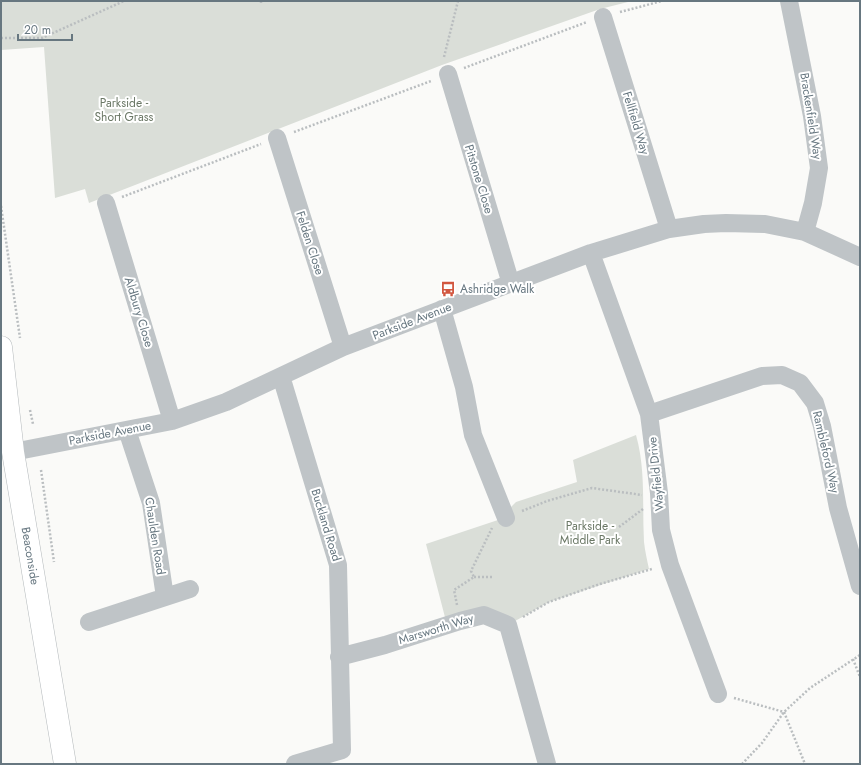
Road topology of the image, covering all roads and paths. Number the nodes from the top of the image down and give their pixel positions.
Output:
1 (124, 1) edge
2 (458, 1) edge
3 (662, 1) edge
4 (789, 1) edge
5 (603, 16) junction
6 (1, 38) edge
7 (446, 66) junction
8 (277, 138) junction
9 (106, 203) joint
10 (1, 206) edge
11 (669, 229) junction
12 (805, 232) junction
13 (591, 253) junction
14 (860, 257) edge
15 (511, 284) junction
16 (442, 309) junction
17 (10, 343) edge
18 (343, 347) junction
19 (281, 376) junction
20 (29, 404) dead end
21 (649, 414) junction
22 (172, 421) junction
23 (33, 424) dead end
24 (127, 430) junction
25 (14, 452) junction
26 (631, 493) dead end
27 (506, 518) junction
28 (670, 565) junction
29 (474, 577) junction
30 (494, 577) dead end
31 (860, 586) edge
32 (190, 589) dead end
33 (165, 597) junction
34 (460, 621) junction
35 (89, 622) dead end
36 (508, 625) junction
37 (860, 655) edge
38 (339, 657) junction
39 (853, 659) junction
40 (860, 677) edge
41 (718, 694) joint
42 (784, 712) junction
43 (345, 757) edge
44 (65, 764) edge
45 (295, 764) edge
46 (547, 764) edge
47 (742, 764) edge
48 (805, 764) edge

1 - 6 path
2 - 7 path
3 - 5 path
4 - 12 street, Brackenfield Way
5 - 7 path
5 - 11 street, Fellfield Way
7 - 8 path
7 - 15 street, Pitstone Close
8 - 9 path
8 - 18 street, Felden Close
9 - 22 street, Aldbury Close
10 - 17 path
11 - 12 street, Parkside Avenue
11 - 13 street, Parkside Avenue
12 - 14 street, Parkside Avenue
13 - 15 street, Parkside Avenue
13 - 21 street, Wayfield Drive
15 - 16 street, Parkside Avenue
16 - 18 street, Parkside Avenue
16 - 27 street
17 - 25 highway, Beaconside
18 - 19 street, Parkside Avenue
19 - 22 street, Parkside Avenue
19 - 38 street, Buckland Road
20 - 23 path
21 - 28 street, Wayfield Drive
21 - 31 street, Rambleford Way
22 - 24 street, Parkside Avenue
24 - 25 street, Parkside Avenue
24 - 33 street, Chaulden Road
25 - 44 highway, Beaconside
26 - 27 path
27 - 29 path
28 - 36 path
28 - 41 street, Wayfield Drive
29 - 30 path
29 - 34 path
32 - 33 street
33 - 35 street
34 - 36 street, Marsworth Way
34 - 38 street, Marsworth Way
36 - 46 street
37 - 39 path
38 - 43 street, Buckland Road
39 - 40 path
39 - 42 path
41 - 42 path
42 - 47 path
42 - 48 path
43 - 45 street, Buckland Road

